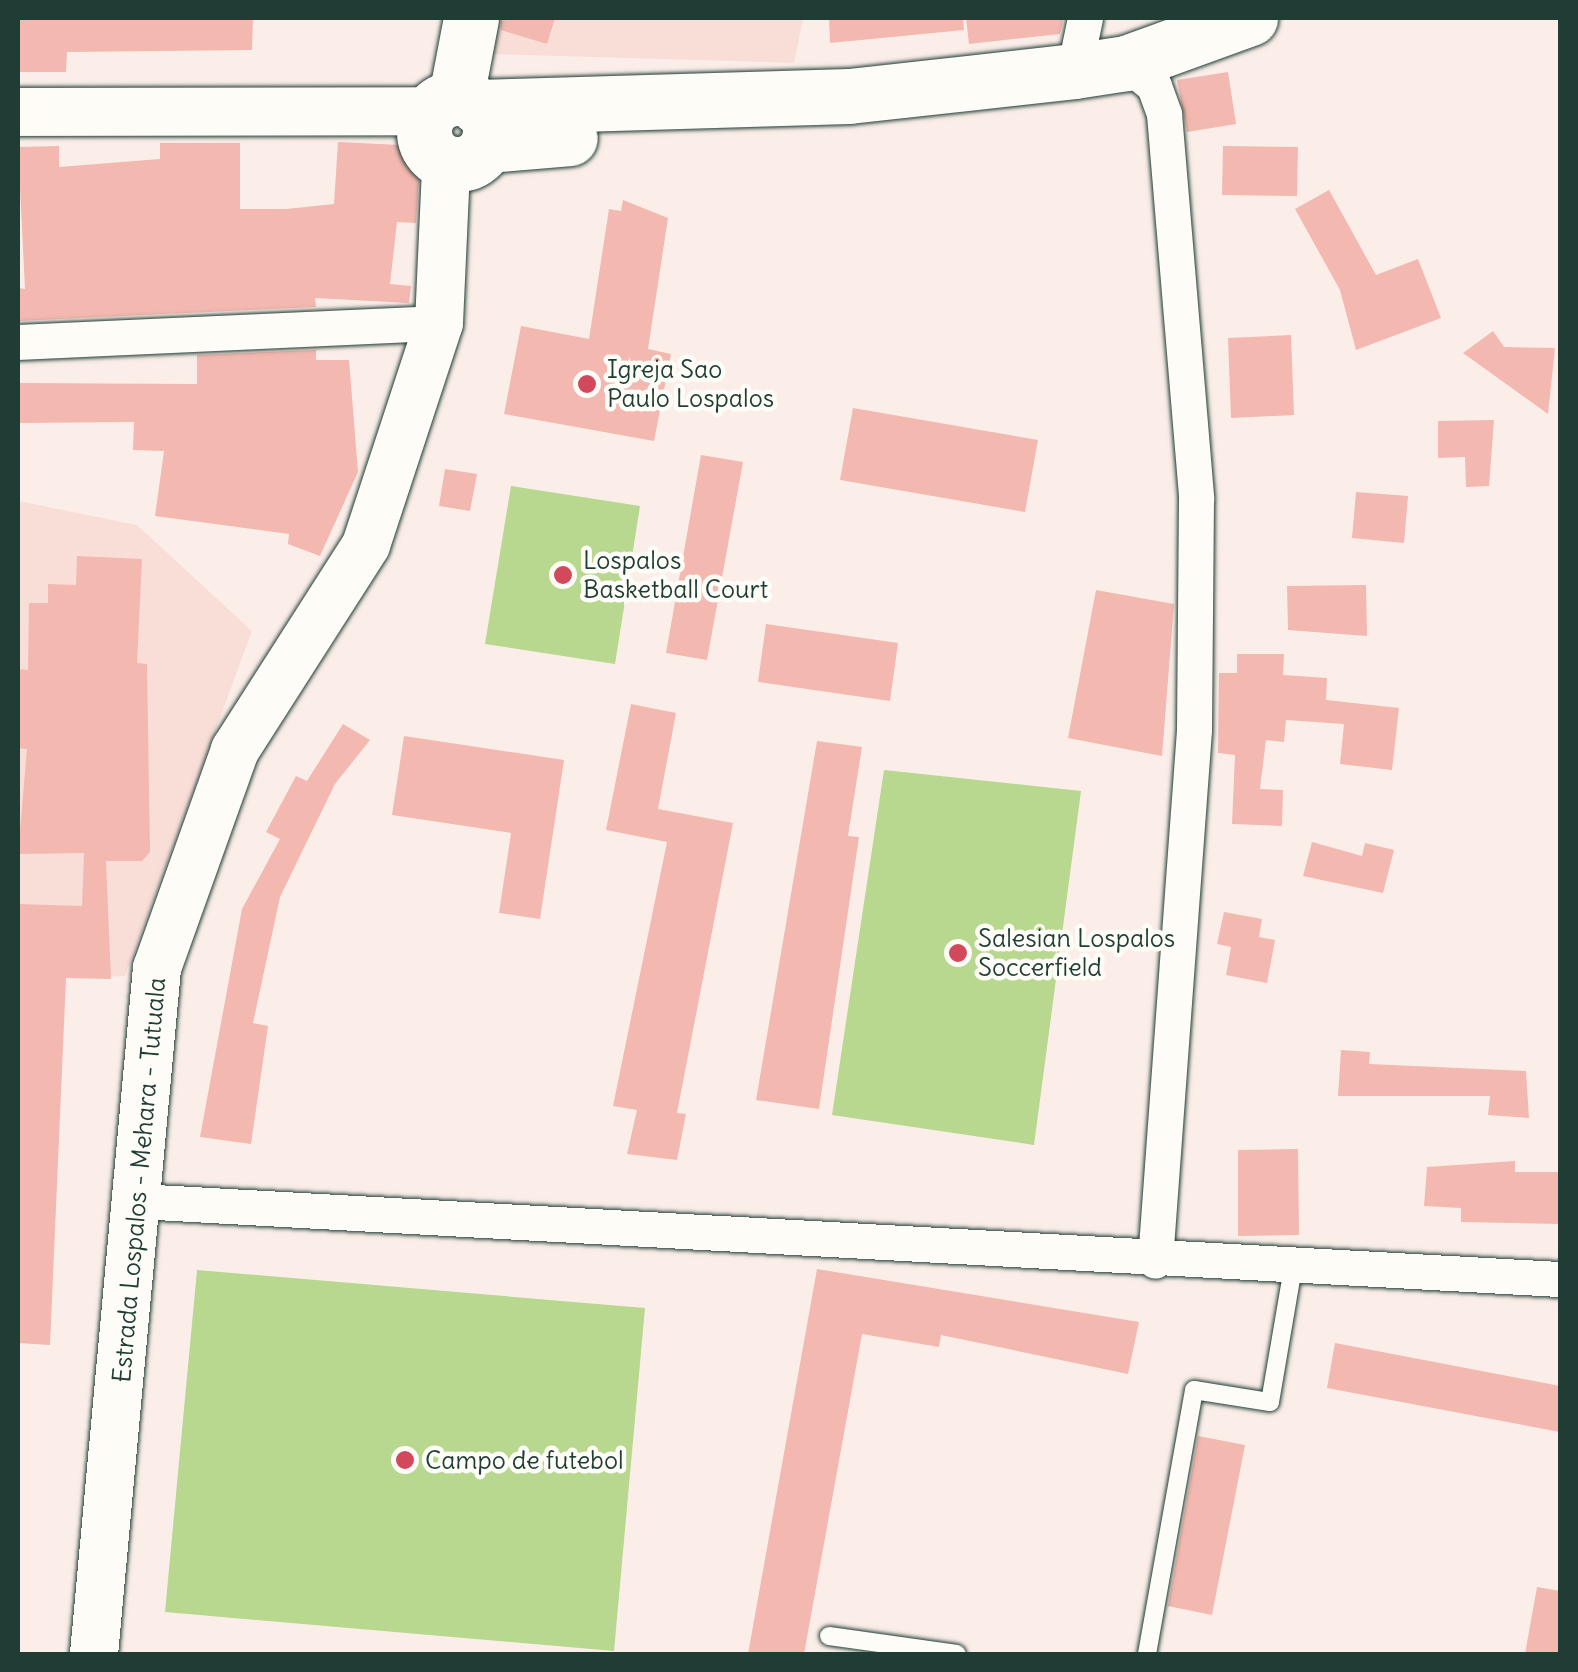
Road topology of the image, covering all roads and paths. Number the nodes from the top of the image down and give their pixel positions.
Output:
1 (471, 18) edge
2 (1085, 18) edge
3 (1250, 18) edge
4 (1100, 67) junction
5 (18, 112) edge
6 (453, 126) junction
7 (18, 128) edge
8 (440, 324) junction
9 (18, 342) edge
10 (137, 1201) junction
11 (1155, 1261) junction
12 (1293, 1268) junction
13 (1560, 1280) edge
14 (829, 1636) dead end
15 (94, 1654) edge
16 (957, 1654) edge
17 (1147, 1654) edge

1 - 6 main road
2 - 4 street
3 - 4 main road
4 - 6 main road
4 - 11 street
5 - 6 main road
6 - 7 main road
6 - 8 main road, Estrada Lospalos - Mehara - Tutuala
8 - 9 street
8 - 10 main road, Estrada Lospalos - Mehara - Tutuala
10 - 11 street
10 - 15 main road, Estrada Lospalos - Mehara - Tutuala
11 - 12 street
12 - 13 street
12 - 17 lane
14 - 16 lane

